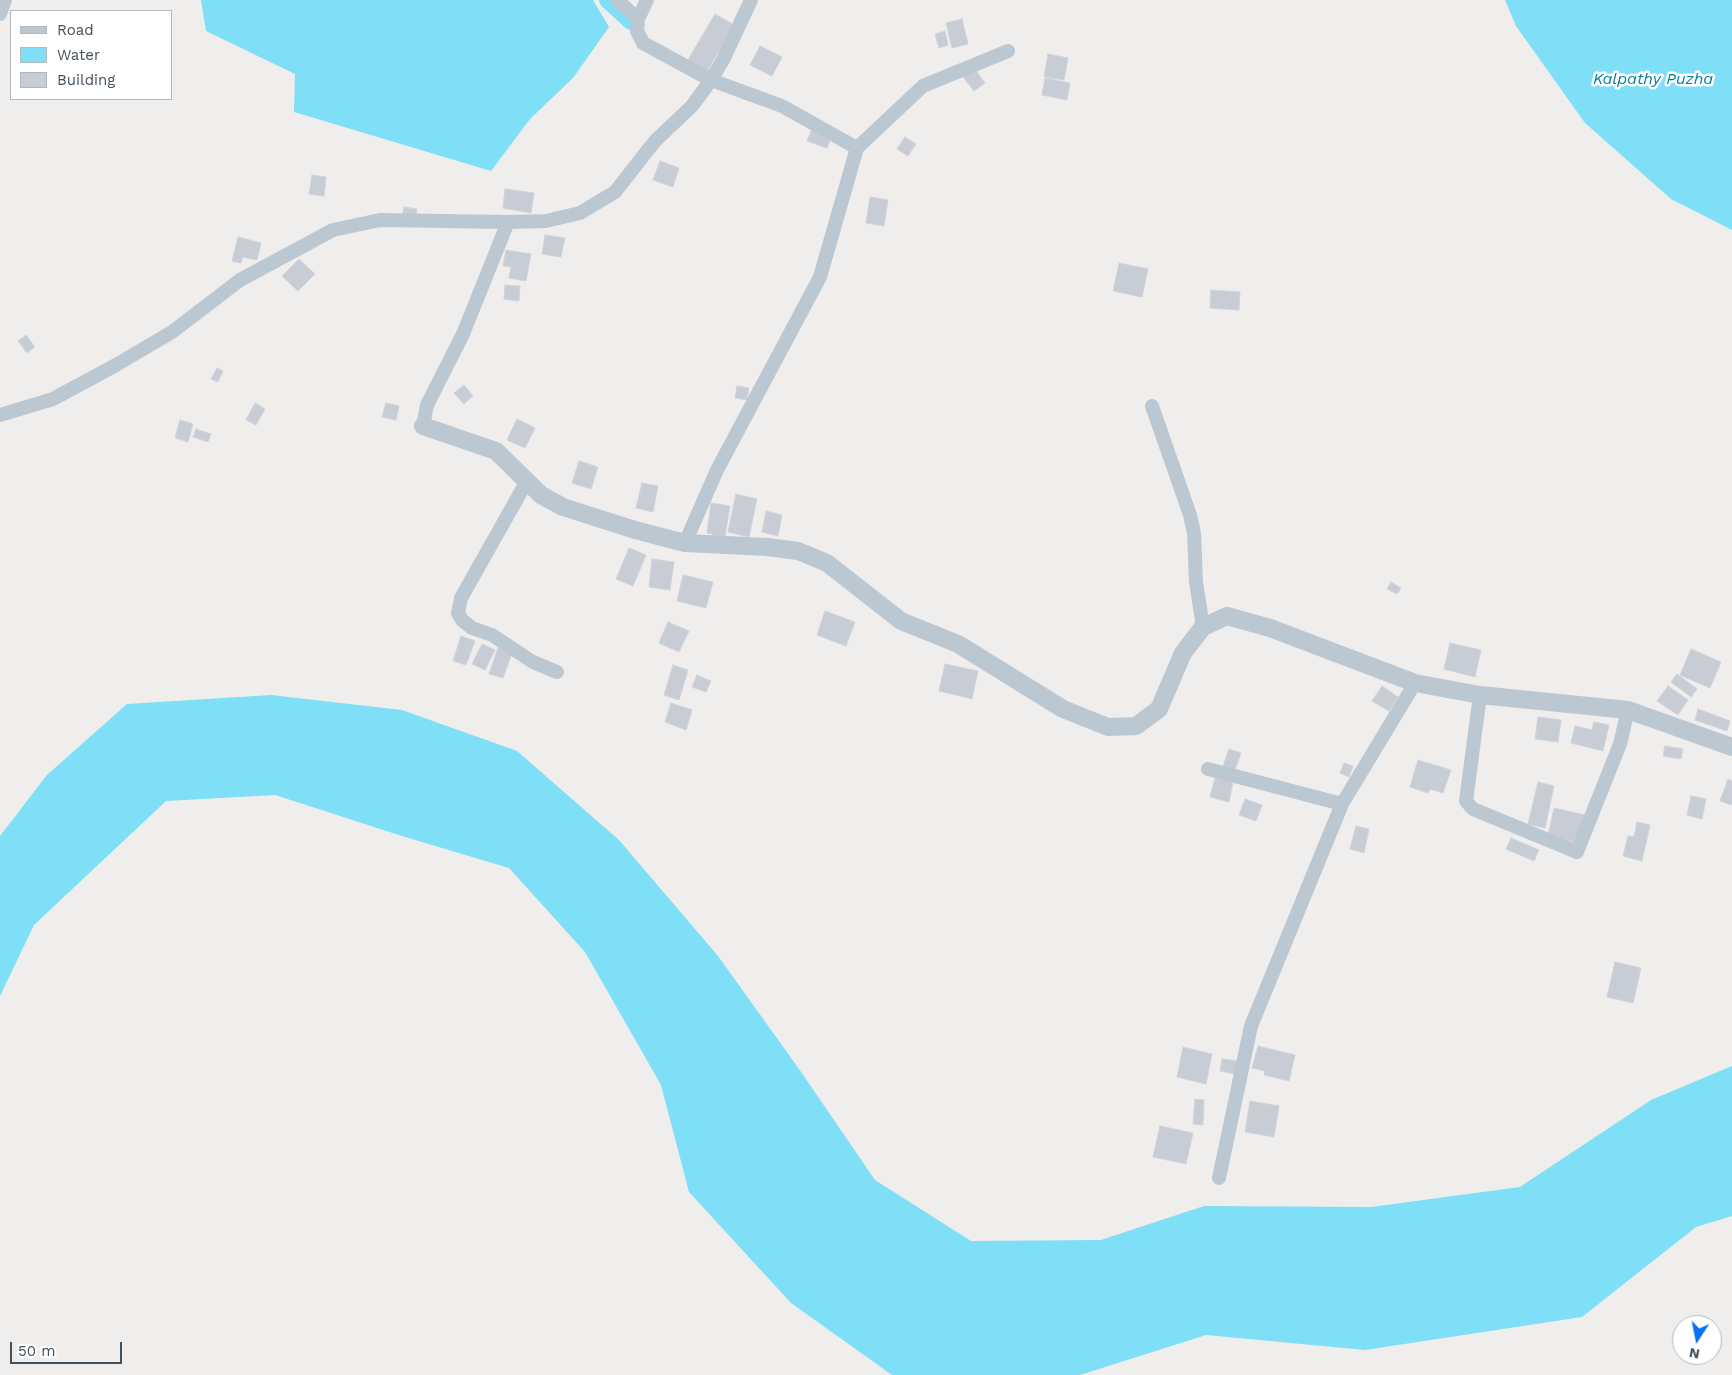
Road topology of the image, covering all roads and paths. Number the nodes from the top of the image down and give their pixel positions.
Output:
1 (5, 0) edge
2 (617, 0) edge
3 (648, 0) edge
4 (751, 0) edge
5 (0, 14) edge
6 (638, 19) junction
7 (1008, 51) dead end
8 (711, 80) junction
9 (857, 148) junction
10 (508, 222) junction
11 (1152, 406) dead end
12 (0, 415) edge
13 (423, 426) joint
14 (527, 481) junction
15 (685, 543) junction
16 (1203, 627) junction
17 (557, 672) dead end
18 (1415, 683) junction
19 (1480, 695) junction
20 (1628, 710) junction
21 (1732, 747) edge
22 (1208, 769) dead end
23 (1342, 804) junction
24 (1219, 1178) dead end

1 - 5 street
2 - 6 street
3 - 6 street
4 - 8 street
6 - 8 street
7 - 9 street
8 - 9 street
8 - 10 street
9 - 15 street
10 - 12 street
10 - 13 street
11 - 16 street
13 - 14 street
14 - 15 street
14 - 17 street
15 - 16 street
16 - 18 street
18 - 19 street
18 - 23 street
19 - 20 street
19 - 20 street
20 - 21 street
22 - 23 street
23 - 24 street

